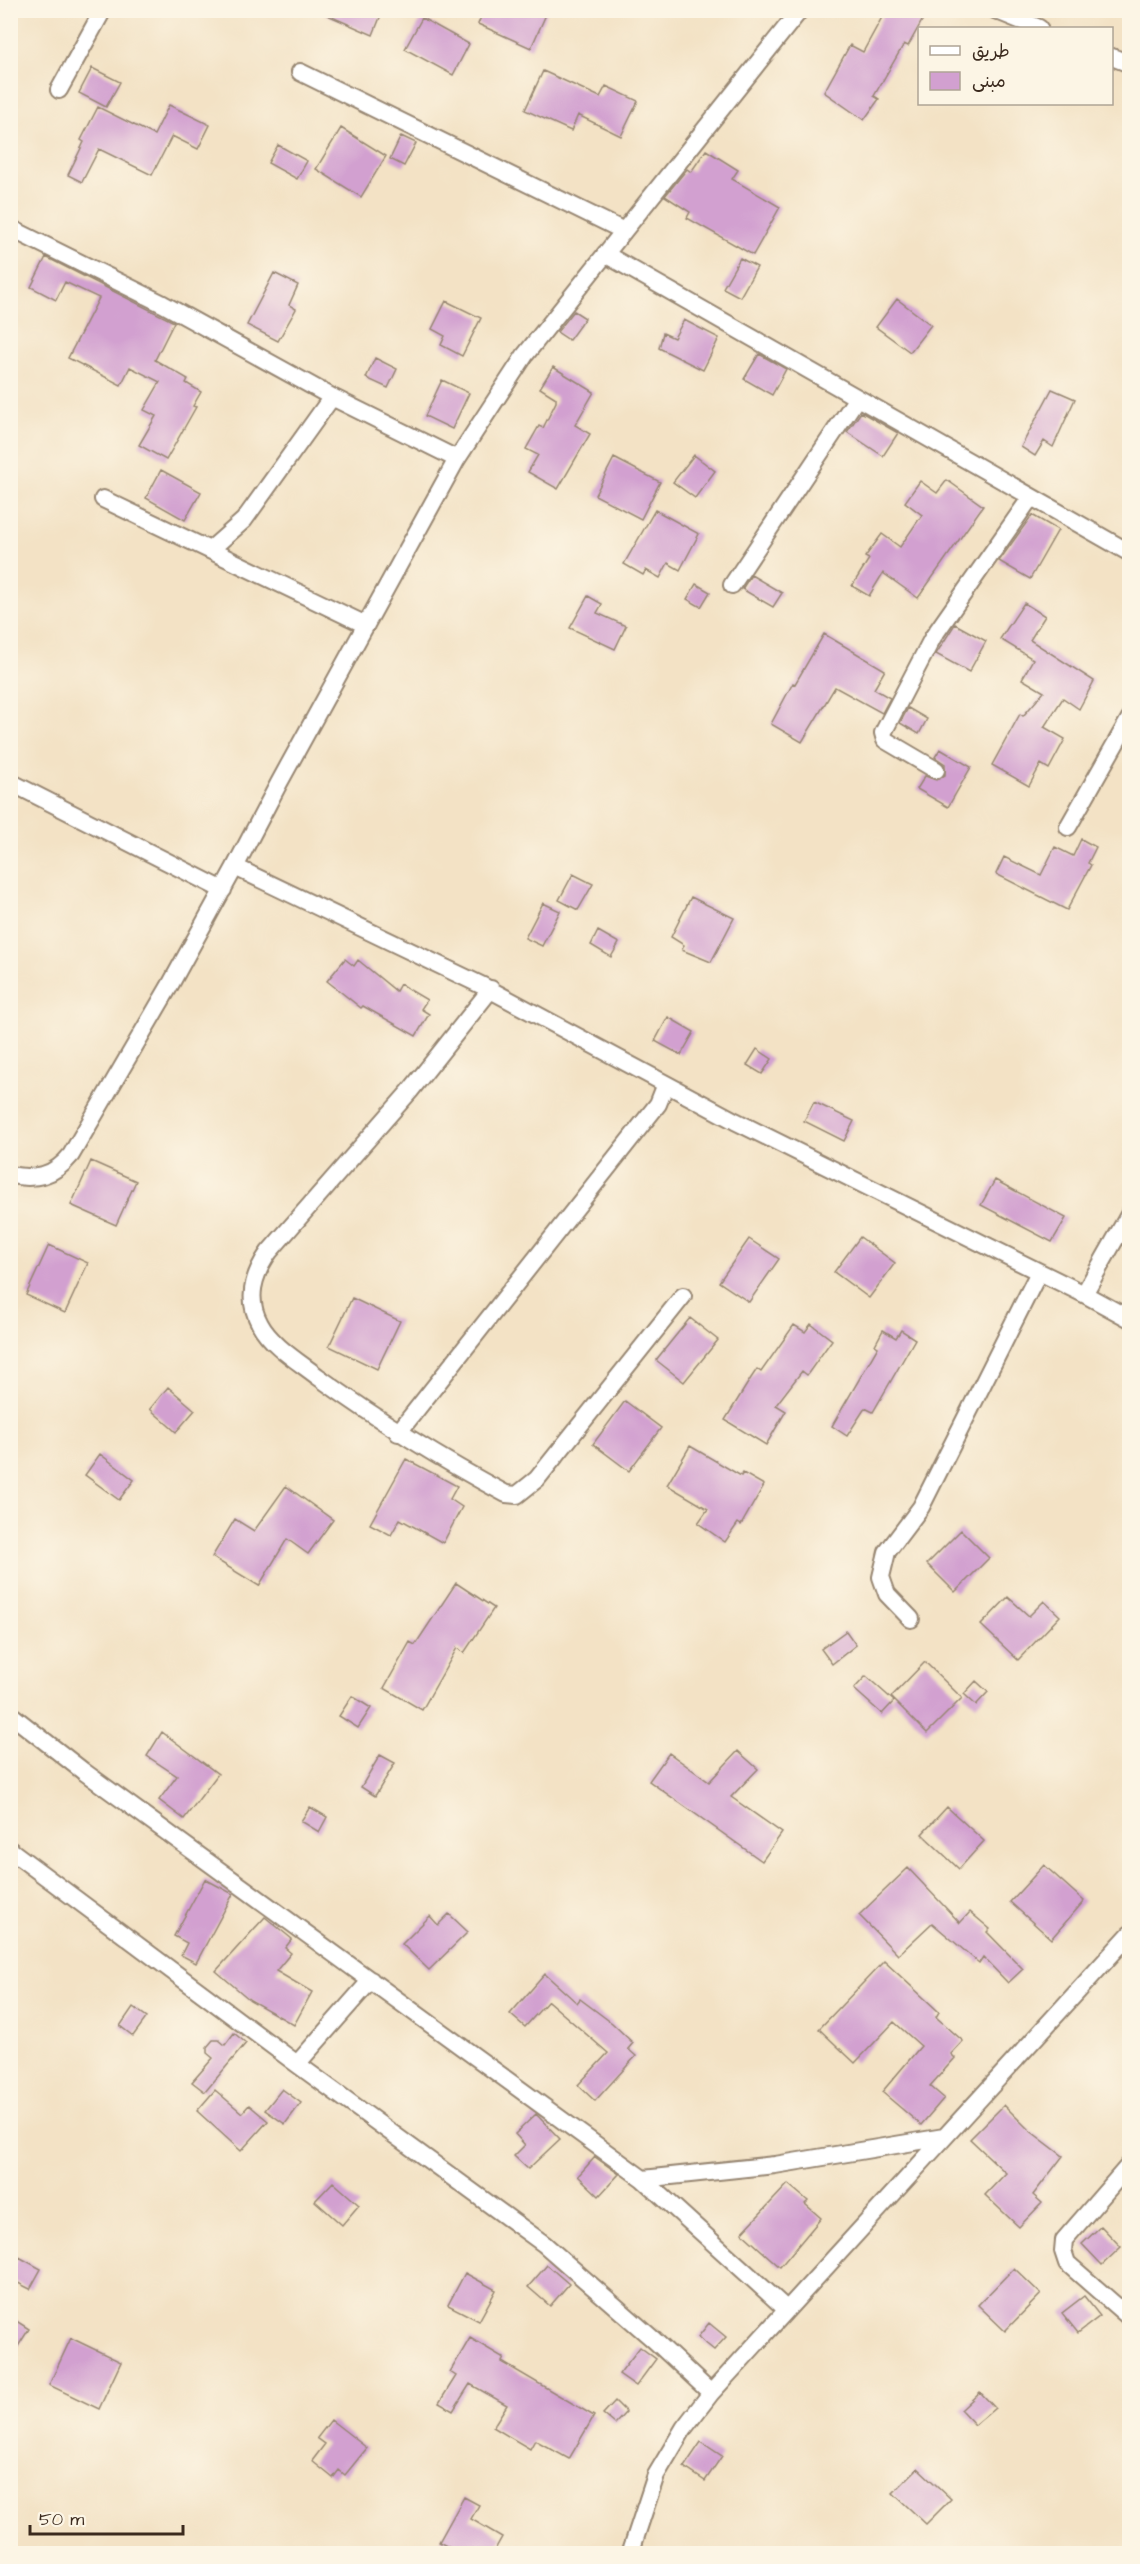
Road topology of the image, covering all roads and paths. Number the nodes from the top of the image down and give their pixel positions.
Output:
1 (103, 10) edge
2 (800, 10) edge
3 (995, 10) edge
4 (1038, 27) edge
5 (1113, 57) edge
6 (1130, 64) edge
7 (300, 72) dead end
8 (59, 90) dead end
9 (10, 228) edge
10 (624, 231) junction
11 (605, 254) junction
12 (332, 397) junction
13 (857, 398) junction
14 (457, 459) junction
15 (1031, 497) junction
16 (103, 499) dead end
17 (210, 550) junction
18 (1130, 553) edge
19 (732, 585) dead end
20 (366, 625) junction
21 (1130, 718) edge
22 (936, 770) dead end
23 (10, 782) edge
24 (1068, 827) dead end
25 (235, 867) junction
26 (223, 890) junction
27 (490, 989) junction
28 (666, 1084) junction
29 (10, 1175) edge
30 (1130, 1212) edge
31 (1039, 1272) junction
32 (1084, 1294) junction
33 (683, 1296) dead end
34 (1130, 1319) edge
35 (398, 1433) junction
36 (910, 1619) dead end
37 (10, 1714) edge
38 (10, 1850) edge
39 (1127, 1943) edge
40 (371, 1980) junction
41 (297, 2064) junction
42 (944, 2137) junction
43 (1130, 2164) edge
44 (643, 2179) junction
45 (786, 2309) junction
46 (1130, 2318) edge
47 (711, 2393) junction
48 (630, 2553) edge

1 - 8 street
2 - 10 street
3 - 4 street
5 - 6 street
7 - 10 street
9 - 12 street
10 - 11 street
11 - 13 street
11 - 14 street
12 - 14 street
12 - 17 street
13 - 15 street
13 - 19 street
14 - 20 street
15 - 18 street
15 - 22 street
16 - 17 street
17 - 20 street
20 - 25 street
21 - 24 street
23 - 26 street
25 - 26 street
25 - 27 street
26 - 29 street
27 - 28 street
27 - 35 street
28 - 31 street
28 - 35 street
30 - 32 street
31 - 32 street
31 - 36 street
32 - 34 street
33 - 35 street
37 - 40 street
38 - 41 street
39 - 42 street
40 - 41 street
40 - 44 street
41 - 47 street
42 - 44 street
42 - 45 street
43 - 46 street
44 - 45 street
45 - 47 street
47 - 48 street

